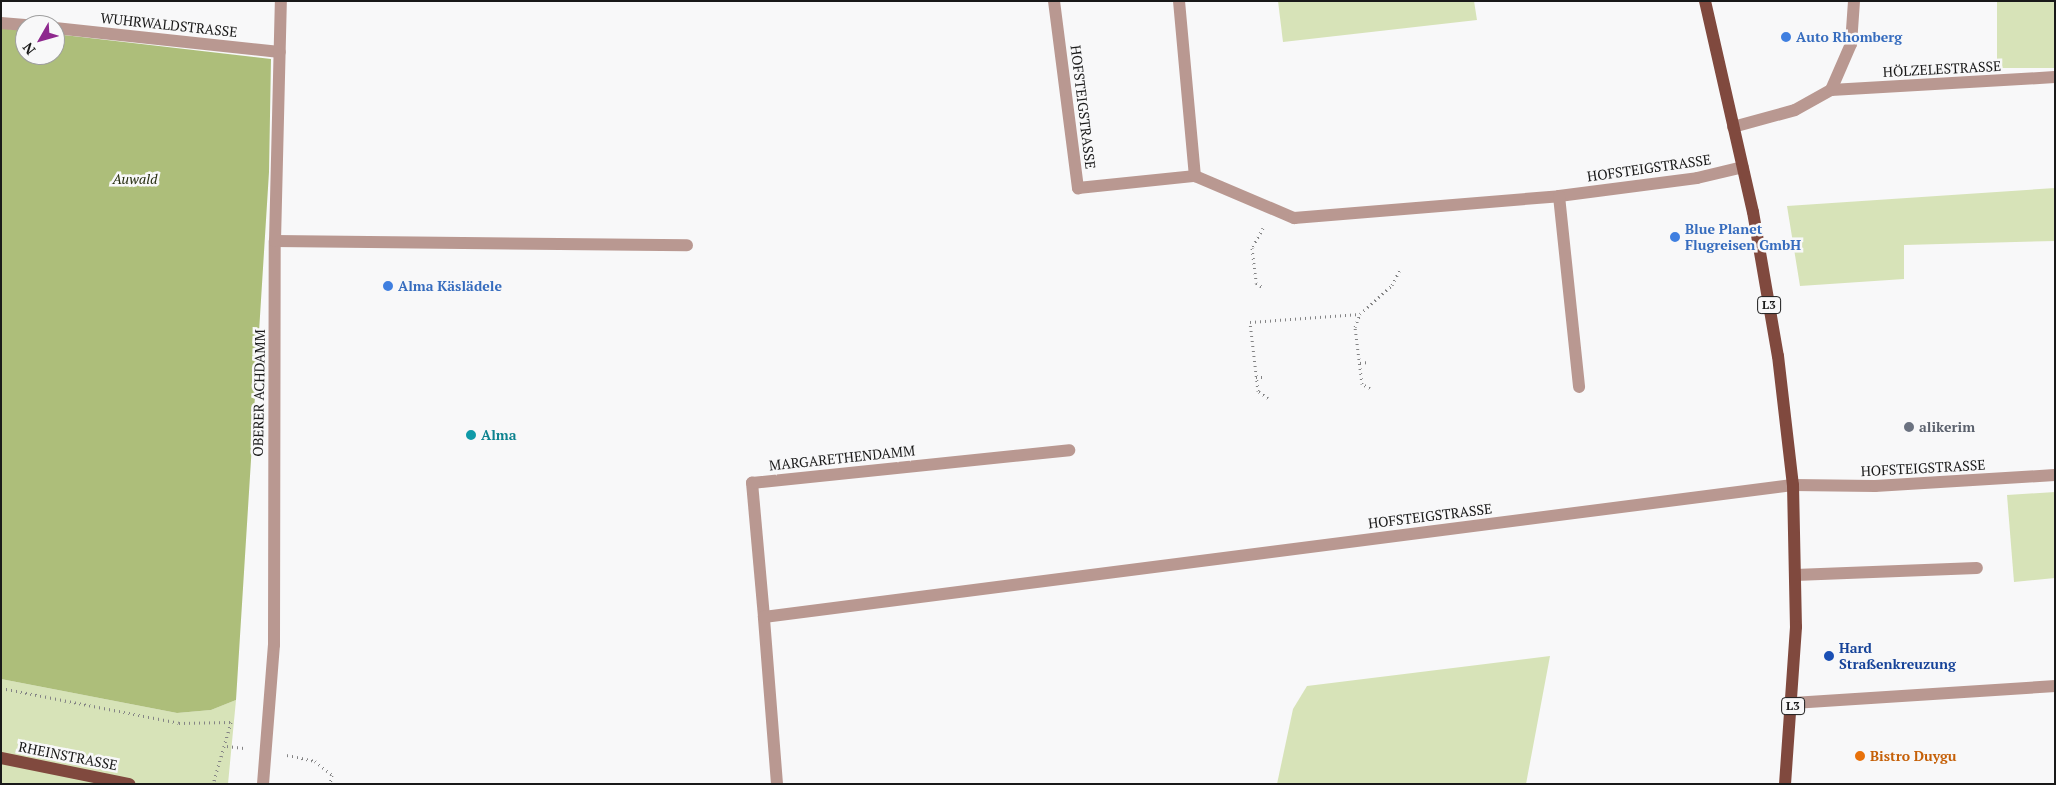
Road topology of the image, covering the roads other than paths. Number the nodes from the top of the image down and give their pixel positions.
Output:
1 (281, 1) edge
2 (1054, 1) edge
3 (1178, 1) edge
4 (1705, 1) edge
5 (1854, 1) edge
6 (1, 23) edge
7 (15, 24) edge
8 (65, 29) edge
9 (280, 52) junction
10 (2055, 77) edge
11 (1831, 90) junction
12 (1733, 127) junction
13 (1743, 167) junction
14 (1195, 176) junction
15 (1559, 196) junction
16 (275, 241) junction
17 (686, 245) dead end
18 (1579, 387) dead end
19 (1068, 450) dead end
20 (2055, 475) edge
21 (1793, 485) junction
22 (1977, 568) dead end
23 (1795, 575) junction
24 (764, 617) junction
25 (2055, 686) edge
26 (1793, 702) junction
27 (1, 758) edge
28 (129, 784) edge
29 (263, 784) edge
30 (777, 784) edge
31 (1785, 784) edge

1 - 9 street, OBERER ACHDAMM
2 - 14 street, HOFSTEIGSTRASSE
3 - 14 street
4 - 12 main road, L3
5 - 11 street
6 - 7 street
8 - 9 street, WUHRWALDSTRASSE
9 - 16 street, OBERER ACHDAMM
10 - 11 street, HÖLZELESTRASSE
11 - 12 street, HÖLZELESTRASSE
12 - 13 main road, L3
13 - 15 street, HOFSTEIGSTRASSE
13 - 21 main road, L3
14 - 15 street, HOFSTEIGSTRASSE
15 - 18 street
16 - 17 street
16 - 29 street, OBERER ACHDAMM
19 - 24 street, MARGARETHENDAMM
20 - 21 street, HOFSTEIGSTRASSE
21 - 23 main road, L3
21 - 24 street, HOFSTEIGSTRASSE
22 - 23 street
23 - 26 main road, L3
24 - 30 street, MARGARETHENDAMM
25 - 26 street
26 - 31 main road, L3
27 - 28 main road, RHEINSTRASSE

